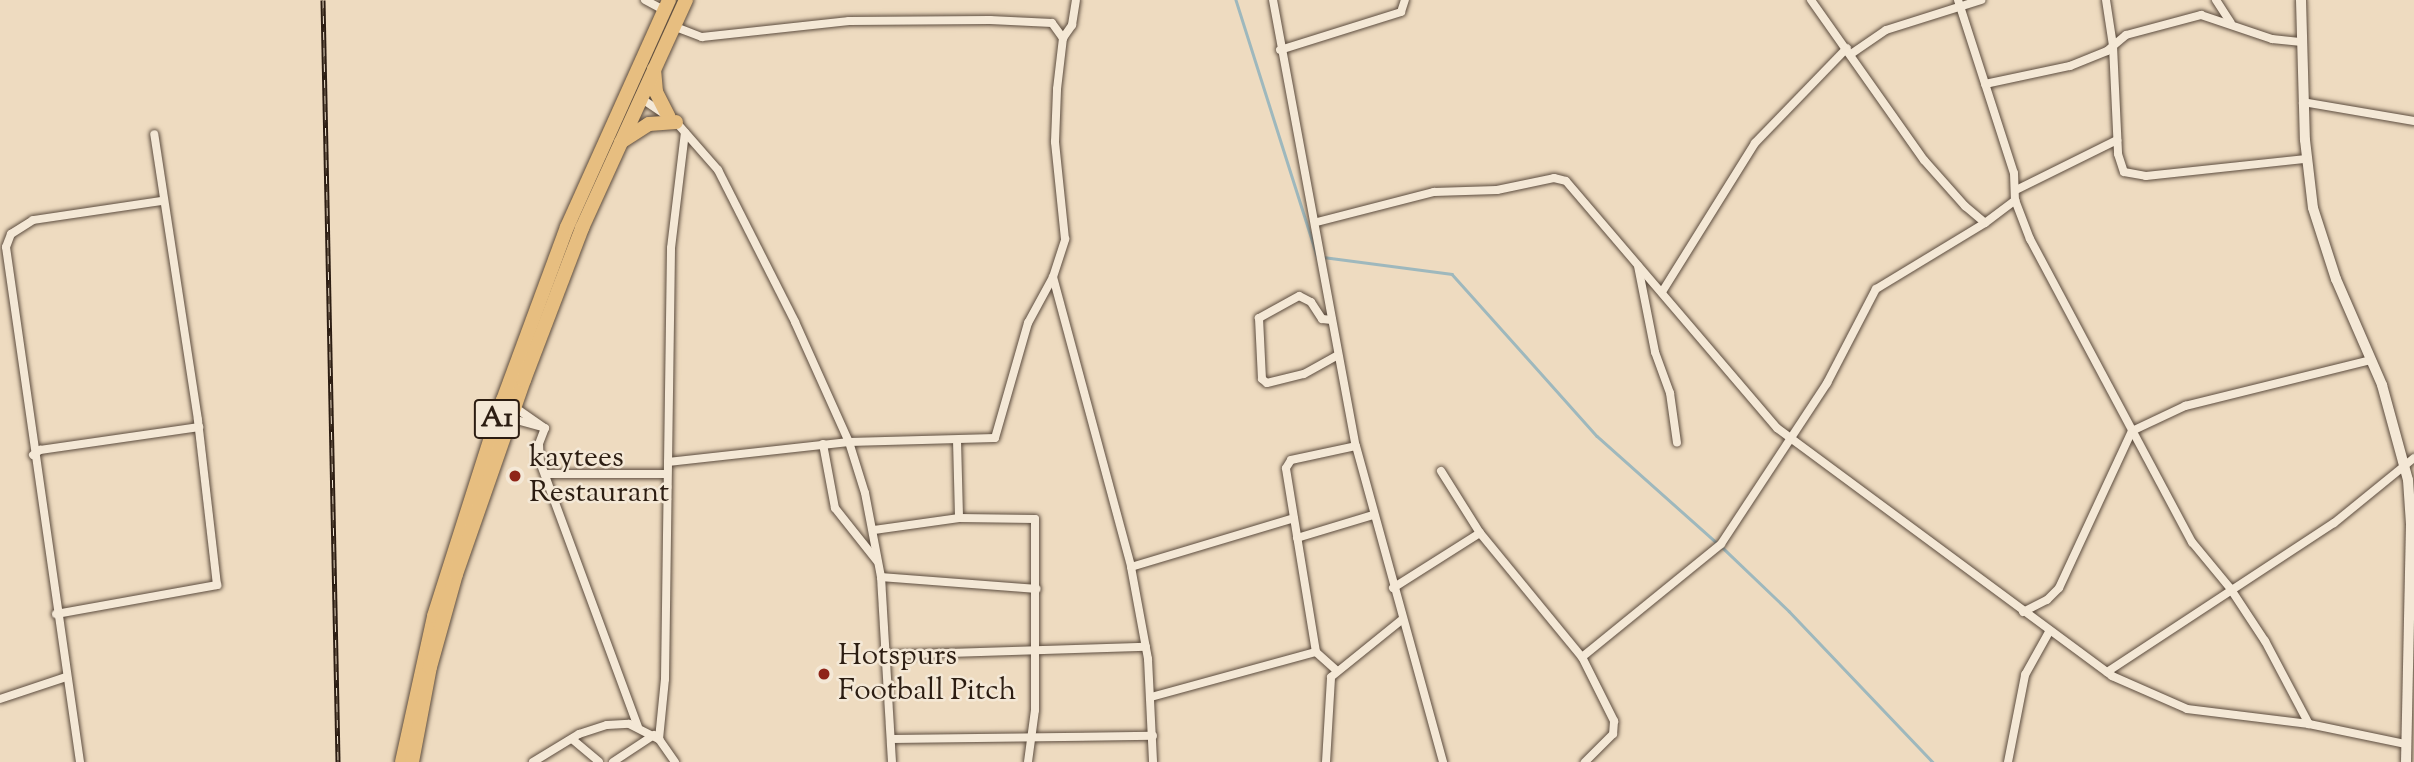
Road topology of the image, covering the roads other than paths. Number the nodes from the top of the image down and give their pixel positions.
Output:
1 (645, 0) edge
2 (686, 0) edge
3 (1076, 0) edge
4 (1273, 0) edge
5 (1405, 0) edge
6 (1811, 0) edge
7 (1981, 0) edge
8 (2106, 0) edge
9 (2214, 0) edge
10 (2301, 0) edge
11 (1960, 4) edge
12 (666, 5) edge
13 (2204, 14) junction
14 (2231, 23) junction
15 (673, 26) junction
16 (1063, 38) junction
17 (2302, 42) junction
18 (2113, 46) junction
19 (1280, 50) junction
20 (1849, 51) junction
21 (658, 58) junction
22 (1985, 84) junction
23 (627, 88) junction
24 (639, 97) junction
25 (2303, 102) junction
26 (2414, 121) edge
27 (677, 124) junction
28 (154, 134) dead end
29 (2117, 140) junction
30 (615, 150) junction
31 (2306, 159) junction
32 (2015, 195) junction
33 (161, 201) junction
34 (1317, 222) junction
35 (1985, 223) junction
36 (1638, 267) junction
37 (1053, 276) junction
38 (1662, 292) junction
39 (1332, 320) junction
40 (1338, 355) junction
41 (2371, 360) junction
42 (507, 410) junction
43 (199, 427) junction
44 (542, 427) junction
45 (2132, 431) junction
46 (1790, 438) junction
47 (957, 440) junction
48 (849, 442) junction
49 (1676, 443) dead end
50 (823, 444) junction
51 (1356, 446) junction
52 (33, 455) junction
53 (668, 462) junction
54 (2411, 462) edge
55 (1441, 471) dead end
56 (545, 474) junction
57 (666, 474) junction
58 (1373, 515) junction
59 (959, 518) junction
60 (1294, 518) junction
61 (874, 530) junction
62 (1480, 533) junction
63 (1297, 538) junction
64 (878, 564) junction
65 (1131, 567) junction
66 (881, 577) junction
67 (2230, 588) junction
68 (1037, 589) junction
69 (1393, 589) junction
70 (2023, 612) junction
71 (56, 614) junction
72 (1403, 619) junction
73 (2050, 630) junction
74 (1146, 647) junction
75 (1037, 652) junction
76 (1315, 652) junction
77 (886, 655) junction
78 (1582, 657) junction
79 (1336, 670) junction
80 (2107, 672) junction
81 (66, 677) junction
82 (1151, 696) junction
83 (0, 699) edge
84 (2309, 724) junction
85 (638, 727) junction
86 (1153, 736) junction
87 (657, 737) junction
88 (1028, 737) junction
89 (572, 739) junction
90 (891, 739) junction
91 (2406, 744) junction
92 (80, 762) edge
93 (402, 762) edge
94 (412, 762) edge
95 (533, 762) edge
96 (599, 762) edge
97 (613, 762) edge
98 (675, 762) edge
99 (892, 762) edge
100 (1028, 762) edge
101 (1153, 762) edge
102 (1326, 762) edge
103 (1443, 762) edge
104 (1585, 762) edge
105 (2008, 762) edge
106 (2406, 762) edge

1 - 12 street
2 - 15 highway, A1
3 - 16 street
4 - 19 street
5 - 19 street
6 - 20 street
7 - 11 street
8 - 18 street
9 - 13 street
9 - 14 street
10 - 17 street
11 - 20 street
11 - 22 street
12 - 23 highway, A1
13 - 14 street
13 - 18 street
14 - 17 street
15 - 16 street
15 - 21 highway, A1
16 - 37 street
17 - 25 street
18 - 22 street
18 - 29 street
19 - 34 street
20 - 35 street
20 - 38 street
21 - 24 highway, A1
21 - 27 highway
22 - 32 street
23 - 24 street
23 - 42 highway, A1
24 - 27 street
24 - 30 highway, A1
25 - 26 street
25 - 31 street
27 - 30 highway
27 - 48 street
27 - 53 street
28 - 33 street
29 - 31 street
29 - 32 street
30 - 42 highway, A1
31 - 41 street
32 - 35 street
32 - 45 street
33 - 43 street
33 - 52 street
34 - 36 street
34 - 39 street
35 - 46 street
36 - 38 street
36 - 49 street
37 - 47 street
37 - 65 street
38 - 46 street
39 - 40 street
39 - 40 street
40 - 51 street
41 - 45 street
41 - 54 street
42 - 44 street
42 - 44 street
42 - 93 highway, A1
42 - 94 highway, A1
43 - 52 street
43 - 71 street
44 - 56 street
45 - 67 street
45 - 70 street
46 - 70 street
46 - 78 street
47 - 48 street
47 - 59 street
48 - 50 street
48 - 61 street
50 - 53 street
50 - 64 street
51 - 58 street
51 - 60 street
52 - 71 street
53 - 57 street
54 - 67 street
54 - 91 street
55 - 62 street
56 - 57 street
56 - 85 street
57 - 87 street
58 - 63 street
58 - 69 street
59 - 61 street
59 - 68 street
60 - 63 street
60 - 65 street
61 - 64 street
62 - 69 street
62 - 78 street
63 - 76 street
64 - 66 street
65 - 74 street
66 - 68 street
66 - 77 street
67 - 80 street
67 - 84 street
68 - 75 street
69 - 72 street
70 - 73 street
71 - 81 street
72 - 79 street
72 - 103 street
73 - 80 street
73 - 105 street
74 - 75 street
74 - 82 street
75 - 77 street
75 - 88 street
76 - 79 street
76 - 82 street
77 - 90 street
78 - 104 street
79 - 102 street
80 - 84 street
81 - 83 street
81 - 92 street
82 - 86 street
84 - 91 street
85 - 87 street
85 - 89 street
86 - 88 street
86 - 101 street
87 - 97 street
87 - 98 street
88 - 90 street
88 - 100 street
89 - 95 street
89 - 96 street
90 - 99 street
91 - 106 street

